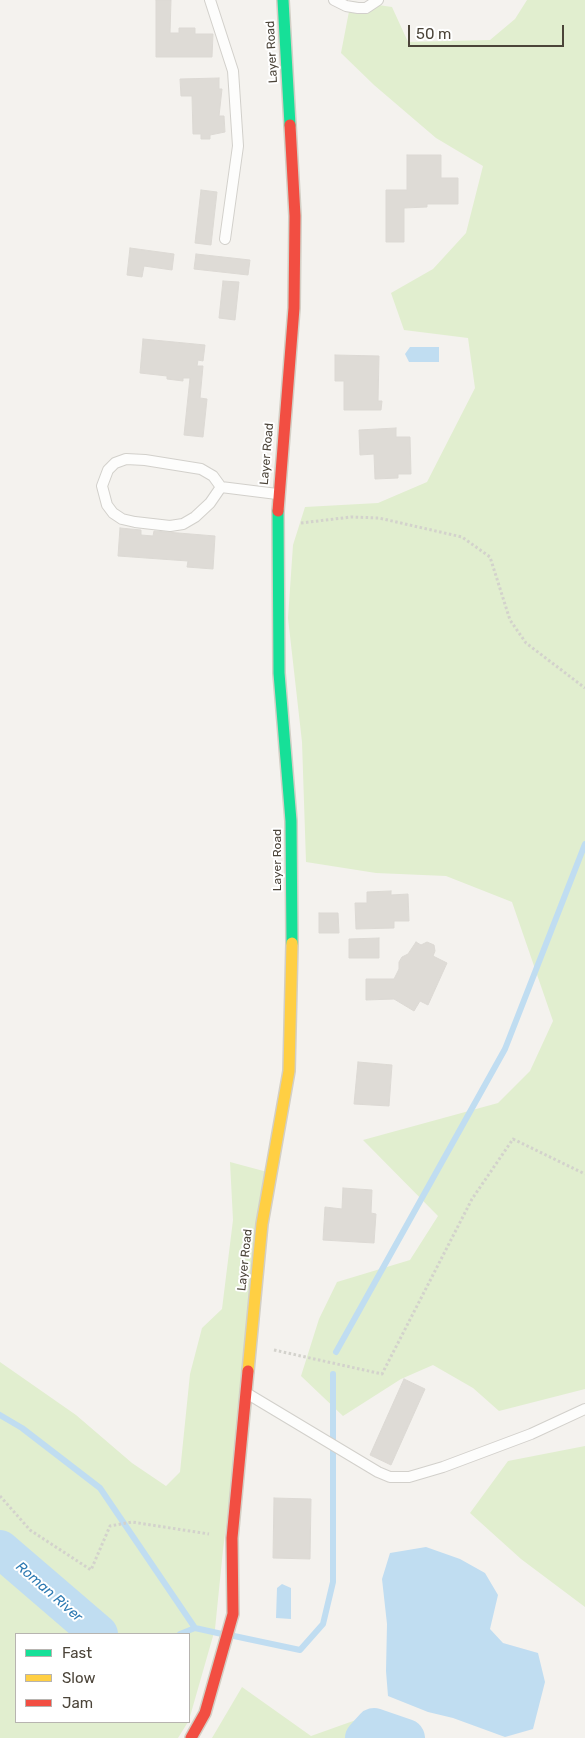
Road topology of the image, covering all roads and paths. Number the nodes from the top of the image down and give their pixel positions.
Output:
1 (210, 0) edge
2 (283, 0) edge
3 (334, 0) edge
4 (378, 0) edge
5 (225, 239) dead end
6 (221, 487) junction
7 (278, 494) junction
8 (278, 526) junction
9 (585, 688) edge
10 (585, 1174) edge
11 (250, 1344) junction
12 (245, 1392) junction
13 (585, 1409) edge
14 (0, 1496) edge
15 (232, 1538) junction
16 (191, 1738) edge

1 - 5 lane
2 - 7 main road, Layer Road
3 - 4 lane
6 - 6 lane
6 - 7 lane
7 - 8 main road, Layer Road
8 - 9 path
8 - 11 main road, Layer Road
10 - 11 path
11 - 12 main road, Layer Road
12 - 13 lane
12 - 15 main road, Layer Road
14 - 15 path
15 - 16 main road, Layer Road

